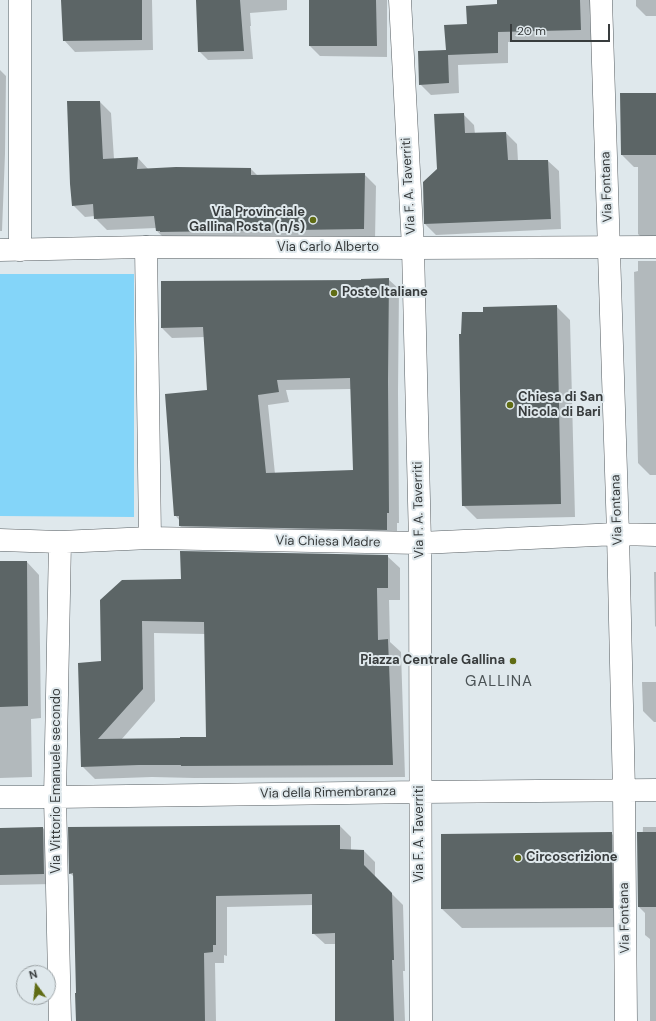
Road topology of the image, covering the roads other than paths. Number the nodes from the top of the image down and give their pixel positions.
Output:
1 (20, 0) edge
2 (400, 0) edge
3 (601, 0) edge
4 (146, 247) junction
5 (609, 247) junction
6 (656, 247) edge
7 (412, 248) junction
8 (10, 250) edge
9 (618, 534) junction
10 (656, 535) edge
11 (150, 538) junction
12 (0, 540) edge
13 (60, 542) junction
14 (420, 543) junction
15 (624, 790) junction
16 (656, 790) edge
17 (420, 792) junction
18 (0, 797) edge
19 (55, 797) junction
20 (60, 1021) edge
21 (421, 1021) edge
22 (626, 1021) edge

1 - 8 street
2 - 7 street, Via F. A. Taverriti
3 - 5 street, Via Fontana
4 - 7 street, Via Carlo Alberto
4 - 8 street, Via Carlo Alberto
4 - 11 street
5 - 6 street, Via Carlo Alberto
5 - 7 street, Via Carlo Alberto
5 - 9 street, Via Fontana
7 - 14 street, Via F. A. Taverriti
9 - 10 street, Via Chiesa Madre
9 - 14 street, Via Chiesa Madre
9 - 15 street, Via Fontana
11 - 13 street, Via Chiesa Madre
11 - 14 street, Via Chiesa Madre
12 - 13 street, Via Chiesa Madre
13 - 19 street, Via Vittorio Emanuele secondo
14 - 17 street, Via F. A. Taverriti
15 - 16 street, Via della Rimembranza
15 - 17 street, Via della Rimembranza
15 - 22 street, Via Fontana
17 - 19 street, Via della Rimembranza
17 - 21 street, Via F. A. Taverriti
18 - 19 street, Via della Rimembranza
19 - 20 street, Via Vittorio Emanuele secondo

